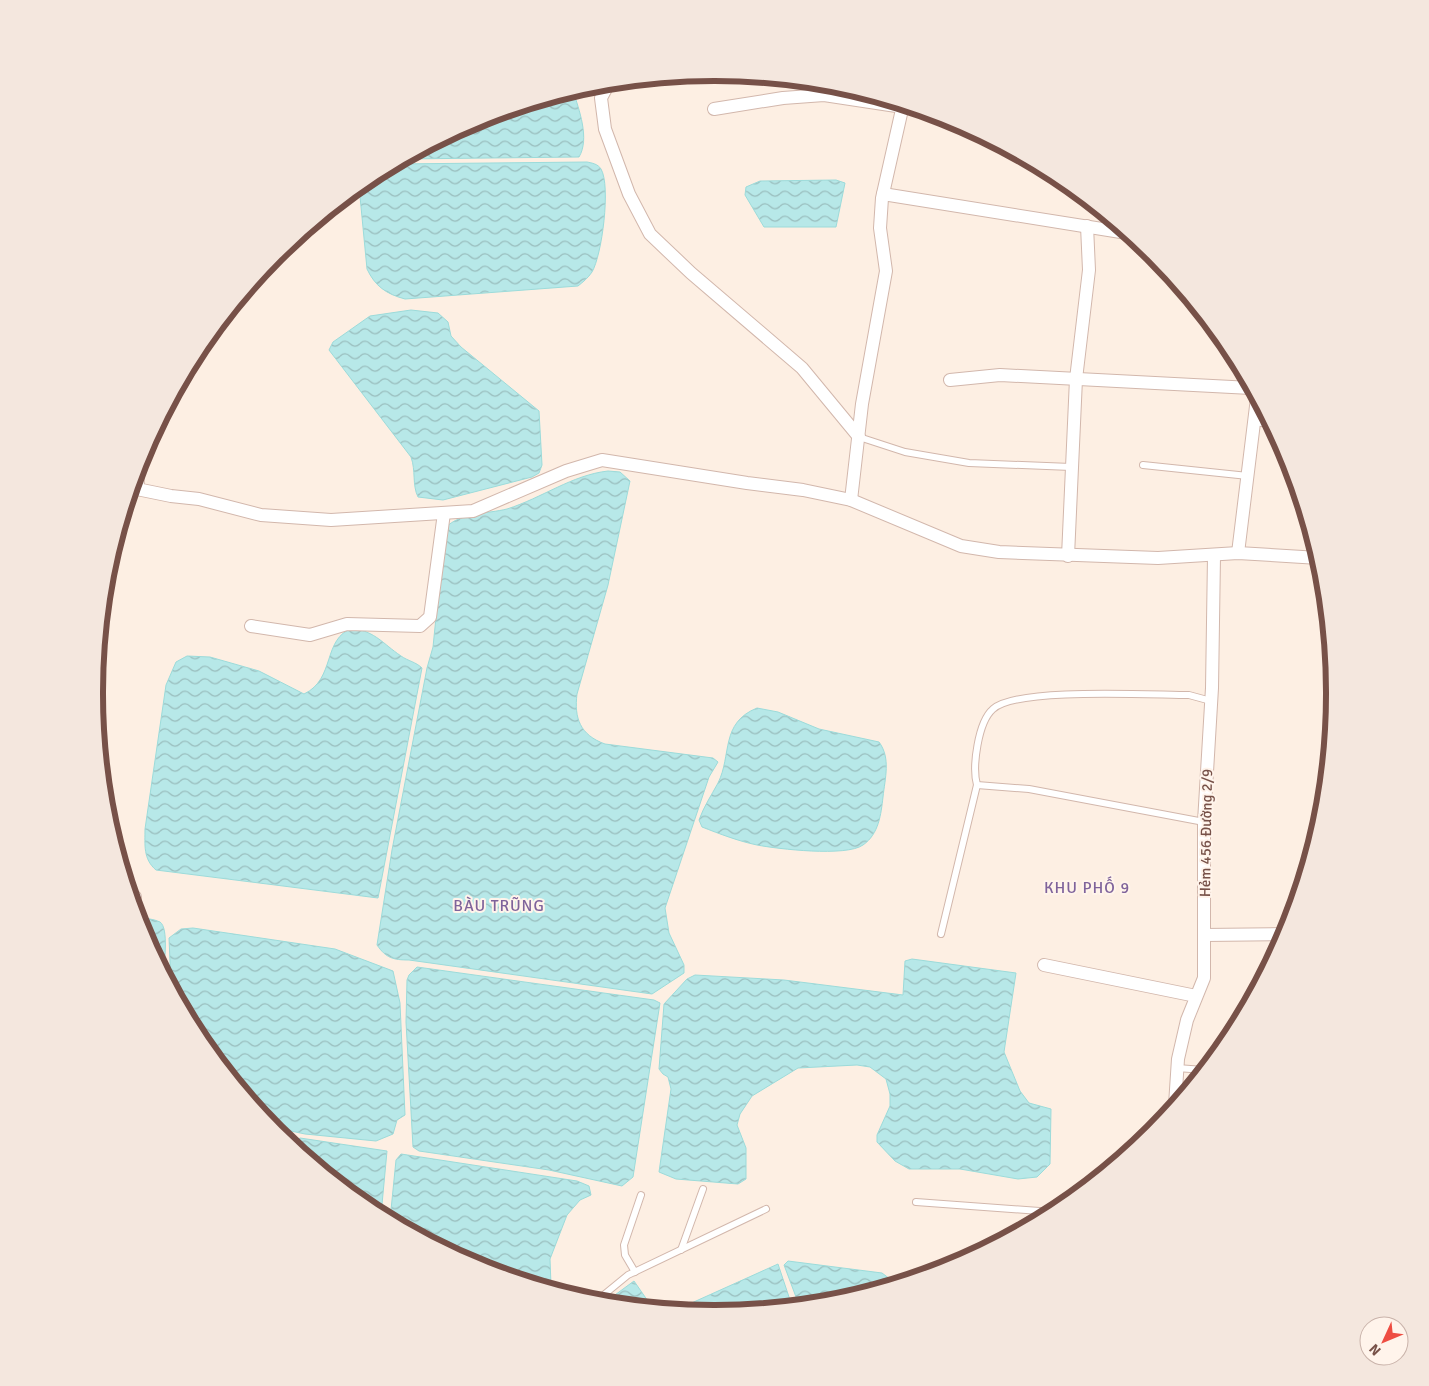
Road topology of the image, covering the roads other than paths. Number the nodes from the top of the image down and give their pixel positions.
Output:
1 (605, 91) edge
2 (871, 102) edge
3 (714, 109) dead end
4 (902, 111) edge
5 (883, 194) junction
6 (1087, 226) junction
7 (1116, 231) edge
8 (1076, 379) junction
9 (950, 380) dead end
10 (1244, 388) edge
11 (1256, 409) edge
12 (1255, 419) junction
13 (1262, 420) edge
14 (859, 437) junction
15 (1143, 465) dead end
16 (1071, 467) junction
17 (1248, 476) junction
18 (138, 489) edge
19 (851, 500) junction
20 (444, 513) junction
21 (1238, 553) junction
22 (1068, 556) junction
23 (1214, 556) junction
24 (1310, 557) edge
25 (251, 626) dead end
26 (1211, 701) junction
27 (977, 785) junction
28 (1204, 822) junction
29 (942, 934) dead end
30 (1277, 934) edge
31 (1204, 935) junction
32 (1044, 965) dead end
33 (1196, 996) junction
34 (1177, 1068) junction
35 (1196, 1069) edge
36 (1176, 1094) edge
37 (703, 1189) dead end
38 (641, 1194) dead end
39 (916, 1202) dead end
40 (766, 1209) dead end
41 (1039, 1211) edge
42 (681, 1250) junction
43 (635, 1272) junction
44 (605, 1295) edge

1 - 14 street
2 - 3 street
4 - 5 street
5 - 6 street
5 - 14 street
6 - 7 street
6 - 8 street
8 - 9 street
8 - 10 street
8 - 16 street
11 - 12 street
12 - 13 street
12 - 17 street
14 - 16 lane
14 - 19 street
15 - 17 lane
16 - 22 street
17 - 21 street
18 - 20 street
19 - 20 street
19 - 22 street
20 - 25 street
21 - 23 street
21 - 24 street
22 - 23 street
23 - 26 street, Hẻm 456 Đường 2/9
26 - 27 lane
26 - 28 street, Hẻm 456 Đường 2/9
27 - 28 lane
27 - 29 lane
28 - 31 street, Hẻm 456 Đường 2/9
30 - 31 street
31 - 33 street, Hẻm 456 Đường 2/9
32 - 33 street
33 - 34 street, Hẻm 456 Đường 2/9
34 - 35 lane
34 - 36 street, Hẻm 456 Đường 2/9
37 - 42 lane
38 - 43 lane
39 - 41 lane
40 - 42 lane
42 - 43 lane
43 - 44 lane

